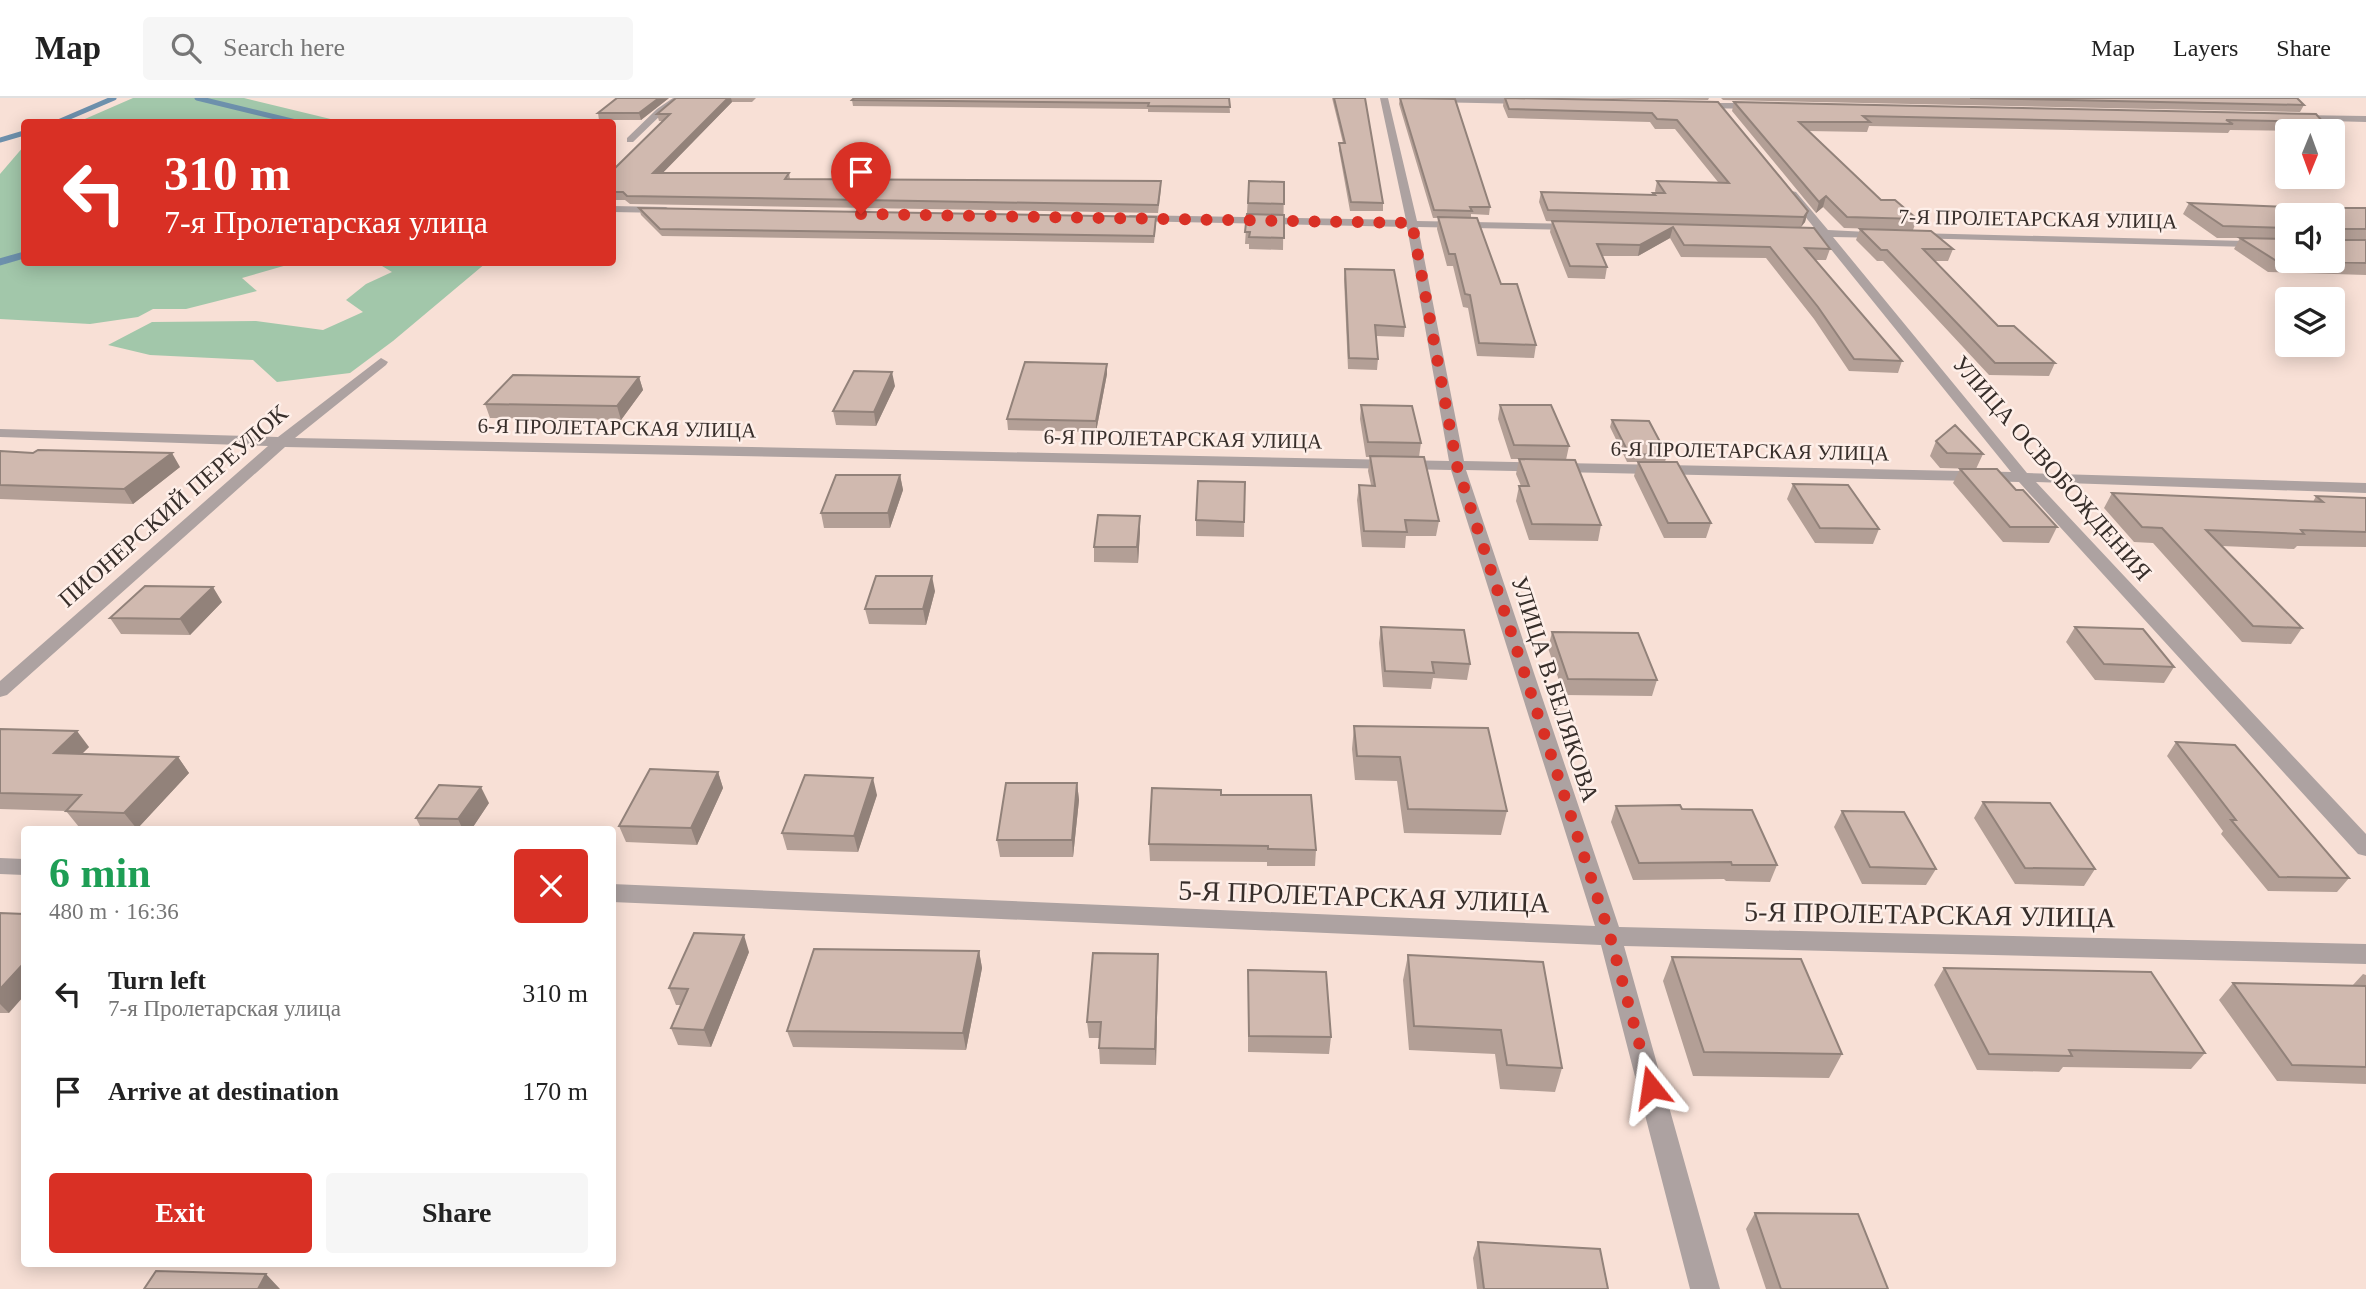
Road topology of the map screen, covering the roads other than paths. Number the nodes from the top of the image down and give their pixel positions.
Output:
1 (679, 98) edge
2 (1374, 98) edge
3 (1384, 98) edge
4 (1398, 99) edge
5 (1412, 99) edge
6 (1538, 102) edge
7 (1716, 102) edge
8 (1677, 105) edge
9 (1774, 107) edge
10 (2283, 117) edge
11 (2366, 119) edge
12 (1737, 127) edge
13 (629, 140) dead end
14 (1780, 180) edge
15 (616, 209) edge
16 (681, 211) edge
17 (1122, 218) edge
18 (1412, 223) junction
19 (1590, 228) edge
20 (1783, 233) edge
21 (1824, 234) junction
22 (1892, 235) edge
23 (1906, 236) edge
24 (2275, 244) edge
25 (381, 362) dead end
26 (0, 433) edge
27 (281, 442) junction
28 (1457, 466) junction
29 (2023, 477) junction
30 (2366, 488) edge
31 (0, 691) edge
32 (2366, 848) edge
33 (0, 866) edge
34 (21, 867) edge
35 (616, 893) edge
36 (1610, 936) junction
37 (2366, 954) edge
38 (1705, 1289) edge

1 - 13 street
2 - 3 street
3 - 4 street
3 - 18 street, УЛИЦА В.БЕЛЯКОВА
5 - 6 street
7 - 8 street
7 - 9 street
7 - 12 street
10 - 11 street
14 - 21 street, УЛИЦА ОСВОБОЖДЕНИЯ
15 - 16 street
17 - 18 street
18 - 19 street
18 - 28 street, УЛИЦА В.БЕЛЯКОВА
20 - 21 street, 7-Я ПРОЛЕТАРСКАЯ УЛИЦА
21 - 22 street, 7-Я ПРОЛЕТАРСКАЯ УЛИЦА
21 - 29 street, УЛИЦА ОСВОБОЖДЕНИЯ
23 - 24 street, 7-Я ПРОЛЕТАРСКАЯ УЛИЦА
25 - 27 street, ПИОНЕРСКИЙ ПЕРЕУЛОК
26 - 27 street, 6-Я ПРОЛЕТАРСКАЯ УЛИЦА
27 - 28 street, 6-Я ПРОЛЕТАРСКАЯ УЛИЦА
27 - 31 street, ПИОНЕРСКИЙ ПЕРЕУЛОК
28 - 29 street, 6-Я ПРОЛЕТАРСКАЯ УЛИЦА
28 - 36 street, УЛИЦА В.БЕЛЯКОВА
29 - 30 street, 6-Я ПРОЛЕТАРСКАЯ УЛИЦА
29 - 32 street, УЛИЦА ОСВОБОЖДЕНИЯ
33 - 34 street
35 - 36 street, 5-Я ПРОЛЕТАРСКАЯ УЛИЦА
36 - 37 street, 5-Я ПРОЛЕТАРСКАЯ УЛИЦА
36 - 38 street, УЛИЦА В.БЕЛЯКОВА

